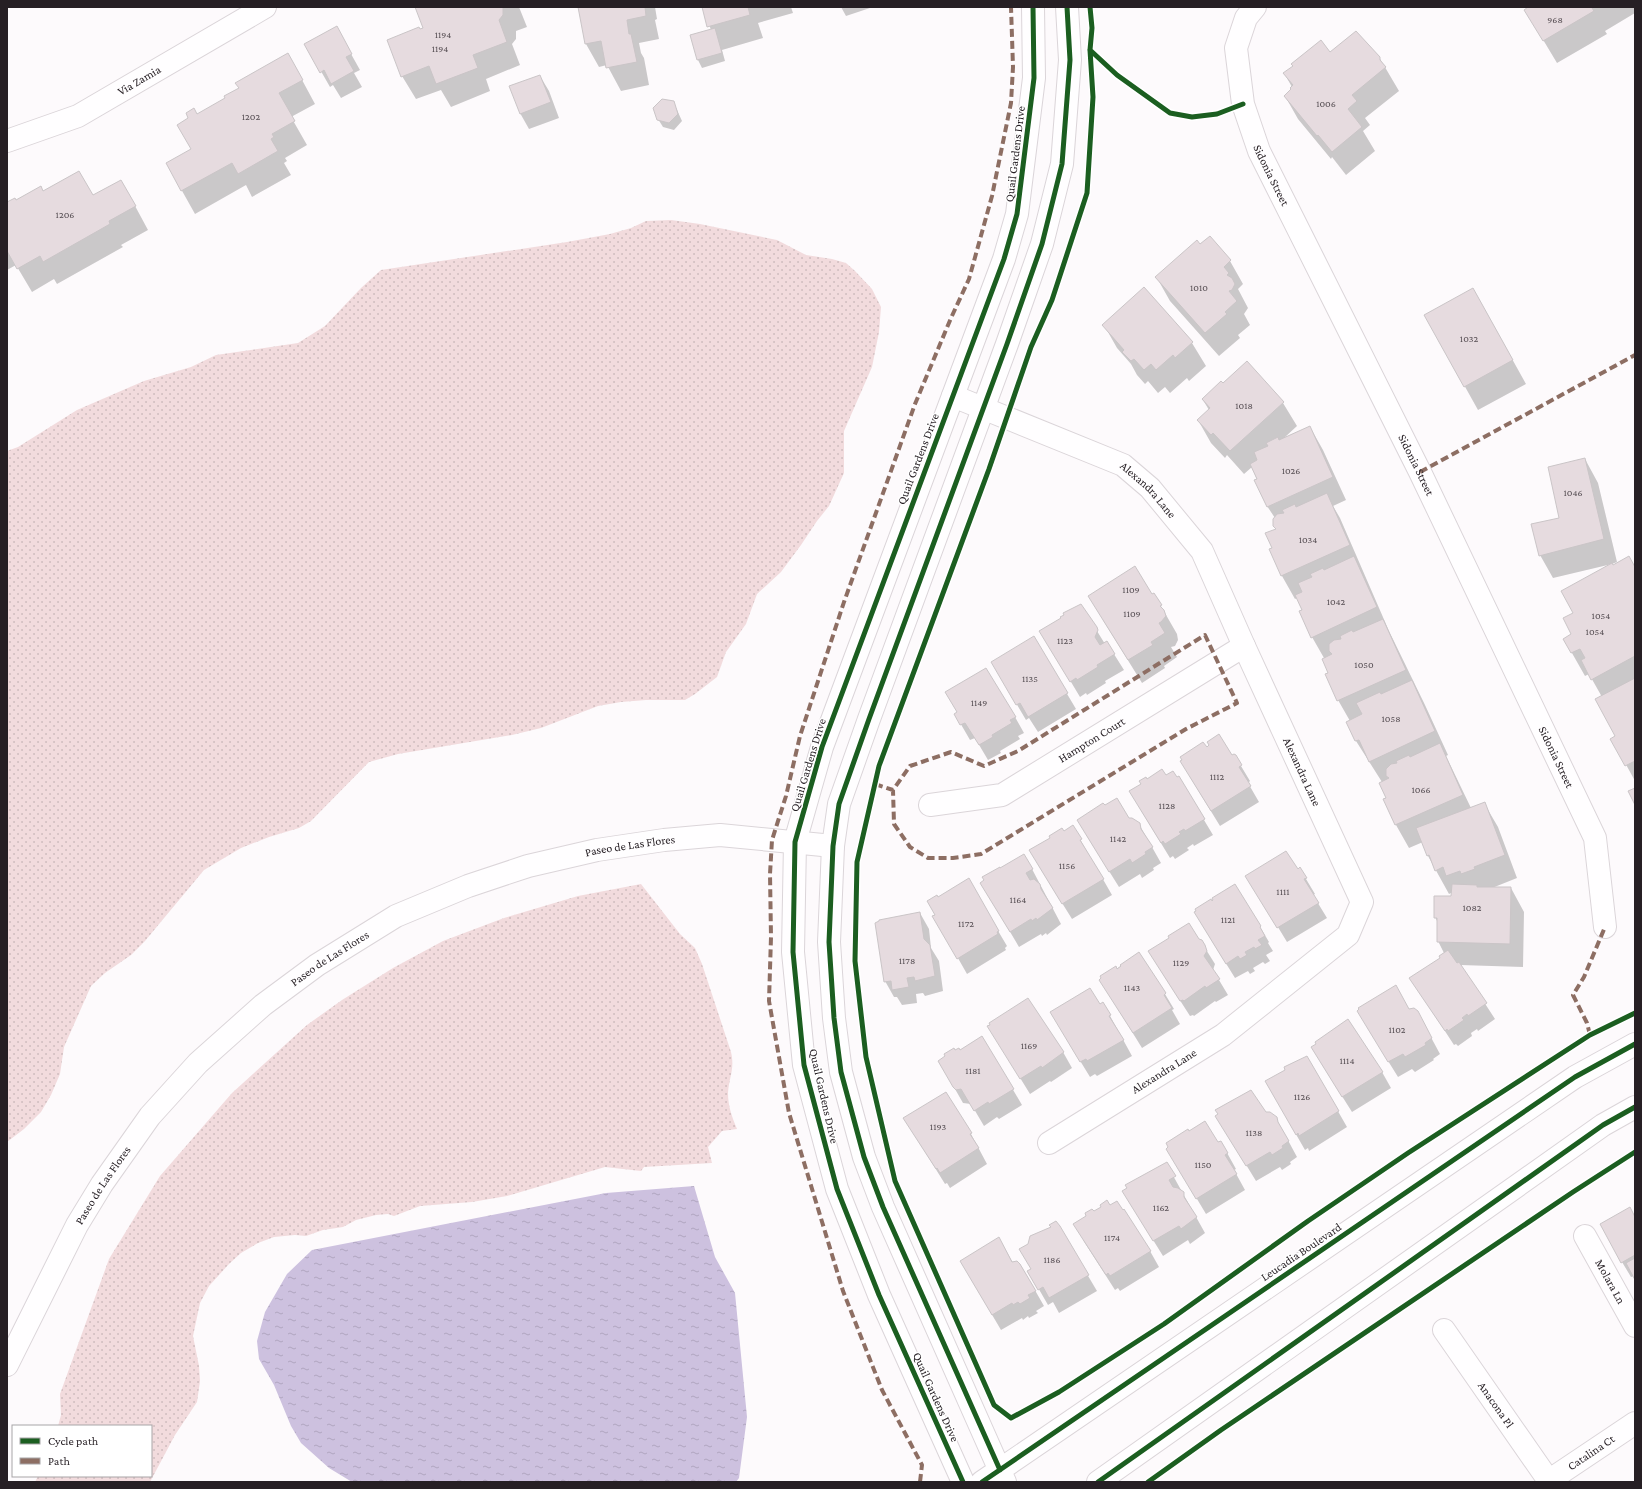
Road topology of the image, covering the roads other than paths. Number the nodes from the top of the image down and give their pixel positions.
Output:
1 (265, 7) edge
2 (1033, 7) edge
3 (1067, 7) edge
4 (1256, 7) edge
5 (7, 141) edge
6 (953, 396) junction
7 (984, 408) junction
8 (1244, 646) junction
9 (930, 805) dead end
10 (795, 842) junction
11 (833, 846) junction
12 (1605, 927) dead end
13 (1635, 1044) edge
14 (1635, 1107) edge
15 (1049, 1143) dead end
16 (1585, 1236) dead end
17 (1635, 1326) edge
18 (1444, 1330) dead end
19 (7, 1365) edge
20 (1635, 1423) edge
21 (1002, 1476) edge
22 (1557, 1479) edge
23 (963, 1482) edge
24 (982, 1482) edge
25 (1098, 1482) edge

1 - 5 main road, Via Zamia
2 - 6 main road, Quail Gardens Drive
3 - 7 main road, Quail Gardens Drive
4 - 12 main road, Sidonia Street
6 - 7 main road, Alexandra Lane
6 - 10 main road, Quail Gardens Drive
7 - 8 main road, Alexandra Lane
7 - 11 main road, Quail Gardens Drive
8 - 9 main road, Hampton Court
8 - 15 main road, Alexandra Lane
10 - 11 main road, Paseo de Las Flores
10 - 19 main road, Paseo de Las Flores
10 - 23 main road, Quail Gardens Drive
11 - 21 main road, Quail Gardens Drive
13 - 21 main road, Leucadia Boulevard
14 - 25 main road
16 - 17 main road, Molara Ln
18 - 22 main road, Anacona Pl
20 - 22 main road, Catalina Ct
21 - 24 main road, Leucadia Boulevard

